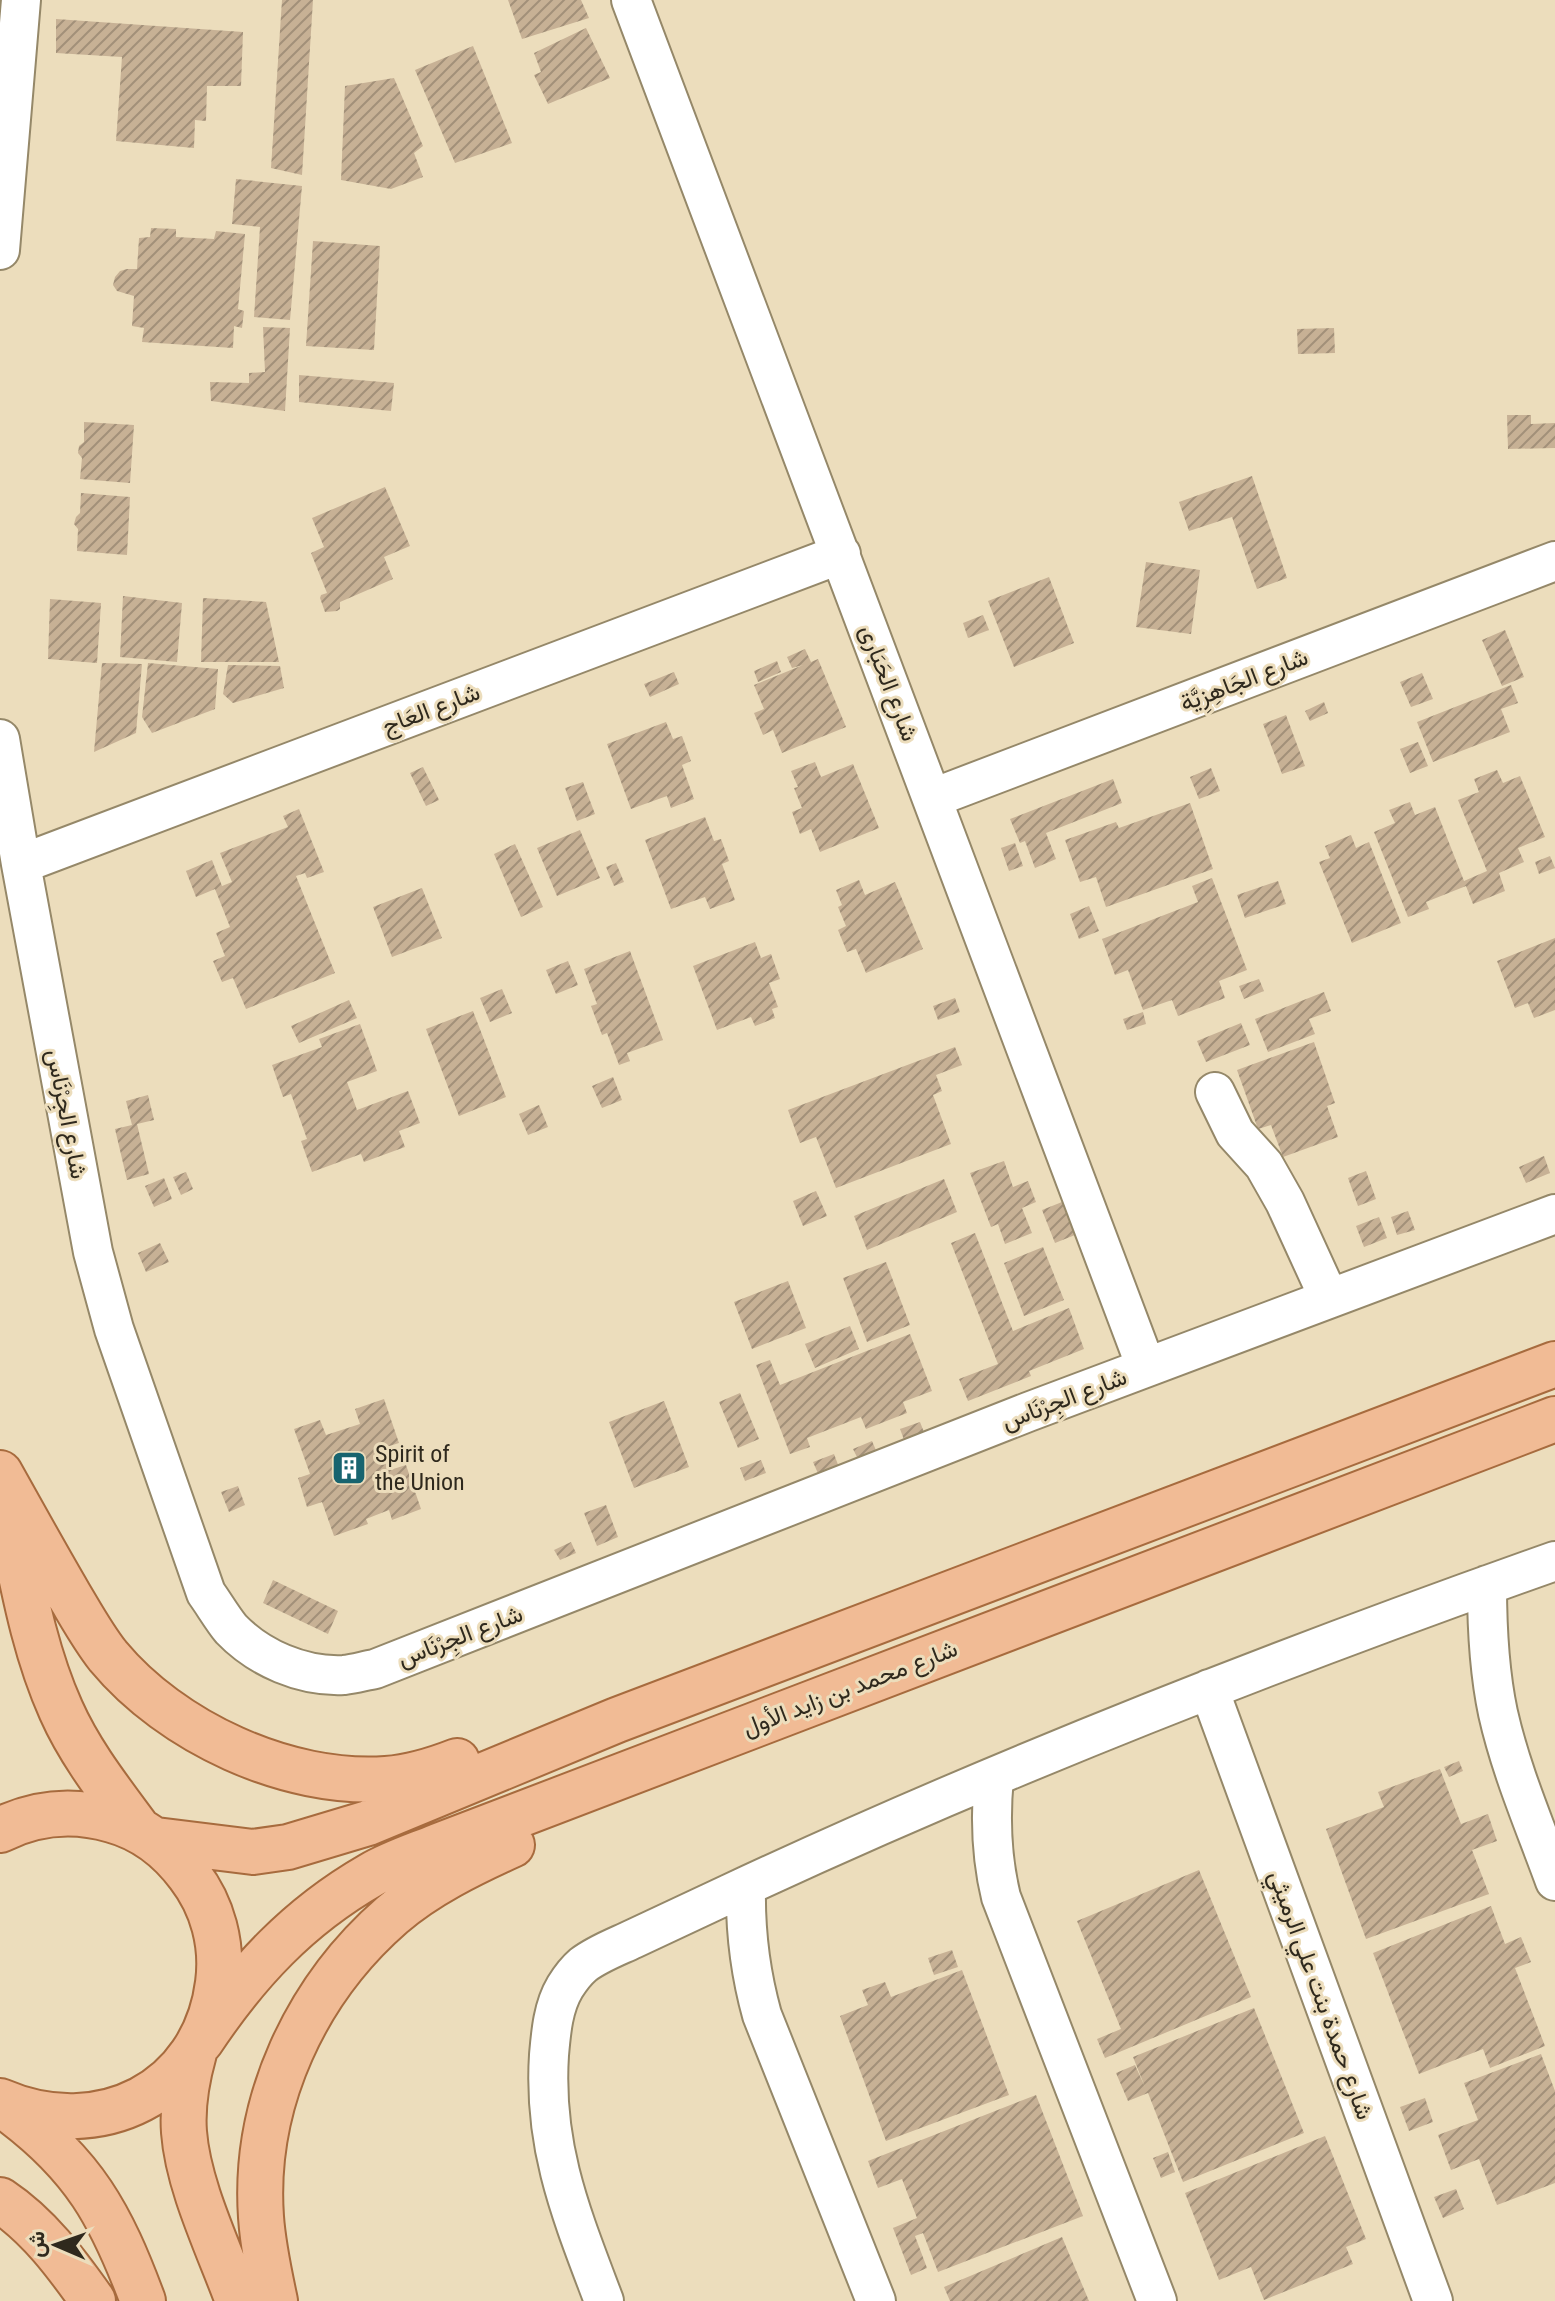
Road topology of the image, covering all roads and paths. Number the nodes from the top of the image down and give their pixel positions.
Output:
1 (21, 0) edge
2 (631, 0) edge
3 (0, 250) edge
4 (841, 554) junction
5 (1555, 561) edge
6 (0, 739) edge
7 (933, 798) junction
8 (21, 864) junction
9 (1215, 1092) dead end
10 (1555, 1214) edge
11 (1329, 1298) junction
12 (1555, 1364) edge
13 (1146, 1367) junction
14 (1555, 1419) edge
15 (0, 1472) edge
16 (1555, 1561) edge
17 (1487, 1585) junction
18 (1209, 1689) junction
19 (617, 1720) junction
20 (633, 1772) junction
21 (994, 1777) junction
22 (0, 1830) edge
23 (147, 1834) junction
24 (1555, 1881) edge
25 (746, 1886) junction
26 (198, 2047) junction
27 (0, 2102) edge
28 (0, 2200) edge
29 (93, 2301) edge
30 (143, 2301) edge
31 (238, 2301) edge
32 (275, 2301) edge
33 (604, 2301) edge
34 (876, 2301) edge
35 (1157, 2301) edge
36 (1433, 2301) edge

1 - 3 street
2 - 4 street, شارع الحَبَارى
4 - 7 street, شارع الحَبَارى
4 - 8 street, شارع العَاج
5 - 7 street, شارع الجَاهِزِيَّة
6 - 8 street, شارع الجِرْنَاس
7 - 13 street, شارع الحَبَارى
8 - 13 street, شارع الجِرْنَاس
9 - 11 street
10 - 11 street, شارع الجِرْنَاس
11 - 13 street, شارع الجِرْنَاس
12 - 19 main road
14 - 20 main road, شارع محمد بن زايد الأول
15 - 19 main road
15 - 23 main road
16 - 17 street
17 - 18 street
17 - 24 street
18 - 21 street
18 - 36 street, شارع حمدة بنت علي الرميثي
19 - 23 main road
20 - 26 main road, شارع محمد بن زايد الأول
20 - 32 main road
21 - 25 street
21 - 35 street
22 - 23 main road
23 - 26 main road
25 - 33 street
25 - 34 street
26 - 27 main road
26 - 31 main road
27 - 30 main road
28 - 29 main road

